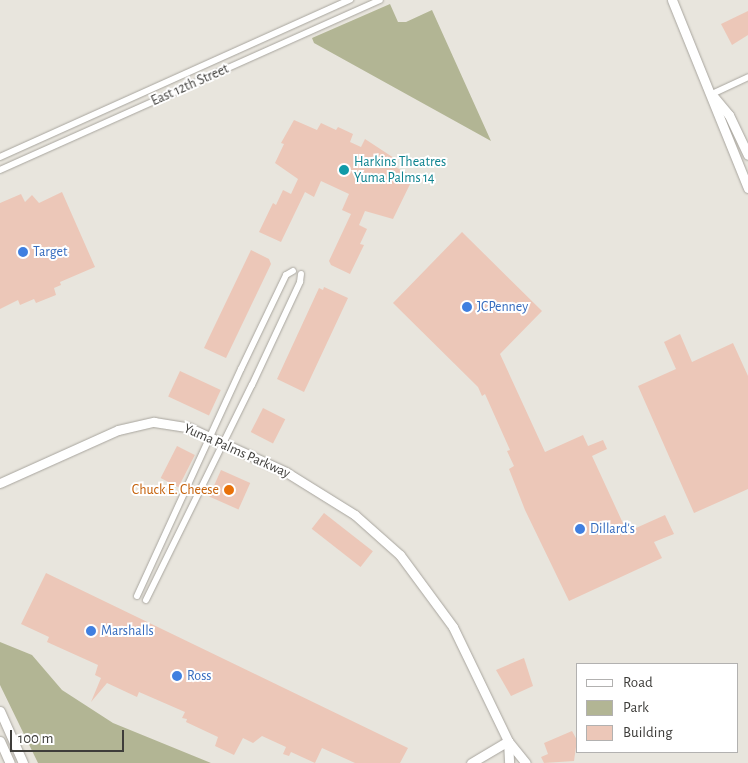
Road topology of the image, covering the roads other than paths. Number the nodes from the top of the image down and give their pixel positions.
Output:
1 (350, 0) edge
2 (380, 0) edge
3 (672, 0) edge
4 (748, 77) edge
5 (712, 94) junction
6 (748, 155) edge
7 (0, 157) edge
8 (0, 170) edge
9 (748, 188) edge
10 (293, 271) dead end
11 (301, 274) dead end
12 (212, 438) junction
13 (222, 442) junction
14 (0, 483) edge
15 (138, 596) dead end
16 (146, 600) dead end
17 (0, 711) edge
18 (0, 741) edge
19 (508, 741) junction
20 (10, 763) edge
21 (23, 763) edge
22 (471, 763) edge
23 (509, 763) edge
24 (526, 763) edge

1 - 7 street, East 12th Street
2 - 8 street, East 12th Street
3 - 5 street
4 - 5 street
5 - 6 street
5 - 9 street
10 - 12 street
11 - 13 street
12 - 13 street, Yuma Palms Parkway
12 - 14 street, Yuma Palms Parkway
12 - 15 street
13 - 16 street
13 - 19 street, Yuma Palms Parkway
17 - 21 street
18 - 20 street
19 - 22 street
19 - 23 street
19 - 24 street

